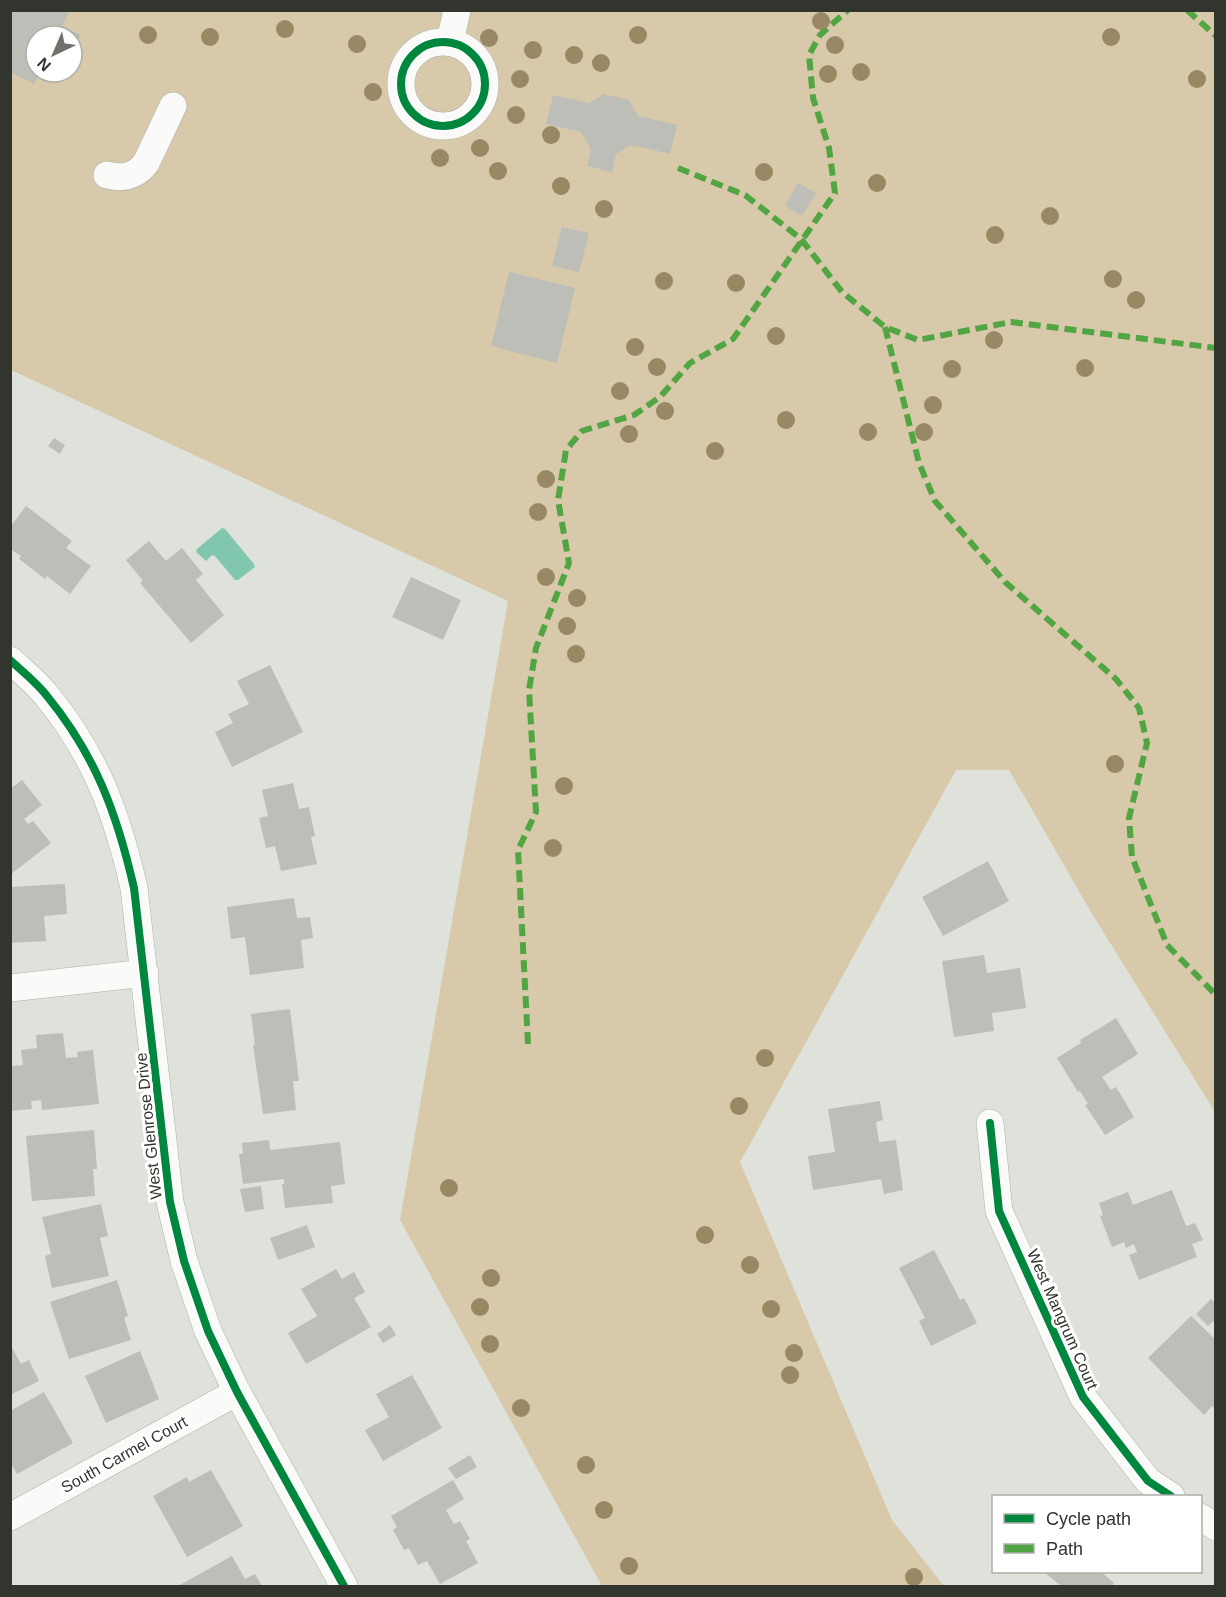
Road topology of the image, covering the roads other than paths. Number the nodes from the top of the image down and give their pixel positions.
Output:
1 (457, 10) edge
2 (450, 42) dead end
3 (173, 105) dead end
4 (107, 175) dead end
5 (10, 660) edge
6 (145, 973) junction
7 (10, 988) edge
8 (990, 1123) dead end
9 (237, 1392) junction
10 (1168, 1495) edge
11 (10, 1517) edge
12 (1202, 1518) edge
13 (1215, 1527) edge
14 (344, 1587) edge

1 - 2 street
3 - 4 street
5 - 6 street, West Glenrose Drive
6 - 7 street
6 - 9 street, West Glenrose Drive
8 - 10 street, West Mangrum Court
9 - 11 street, South Carmel Court
9 - 14 street, West Glenrose Drive
12 - 13 street

